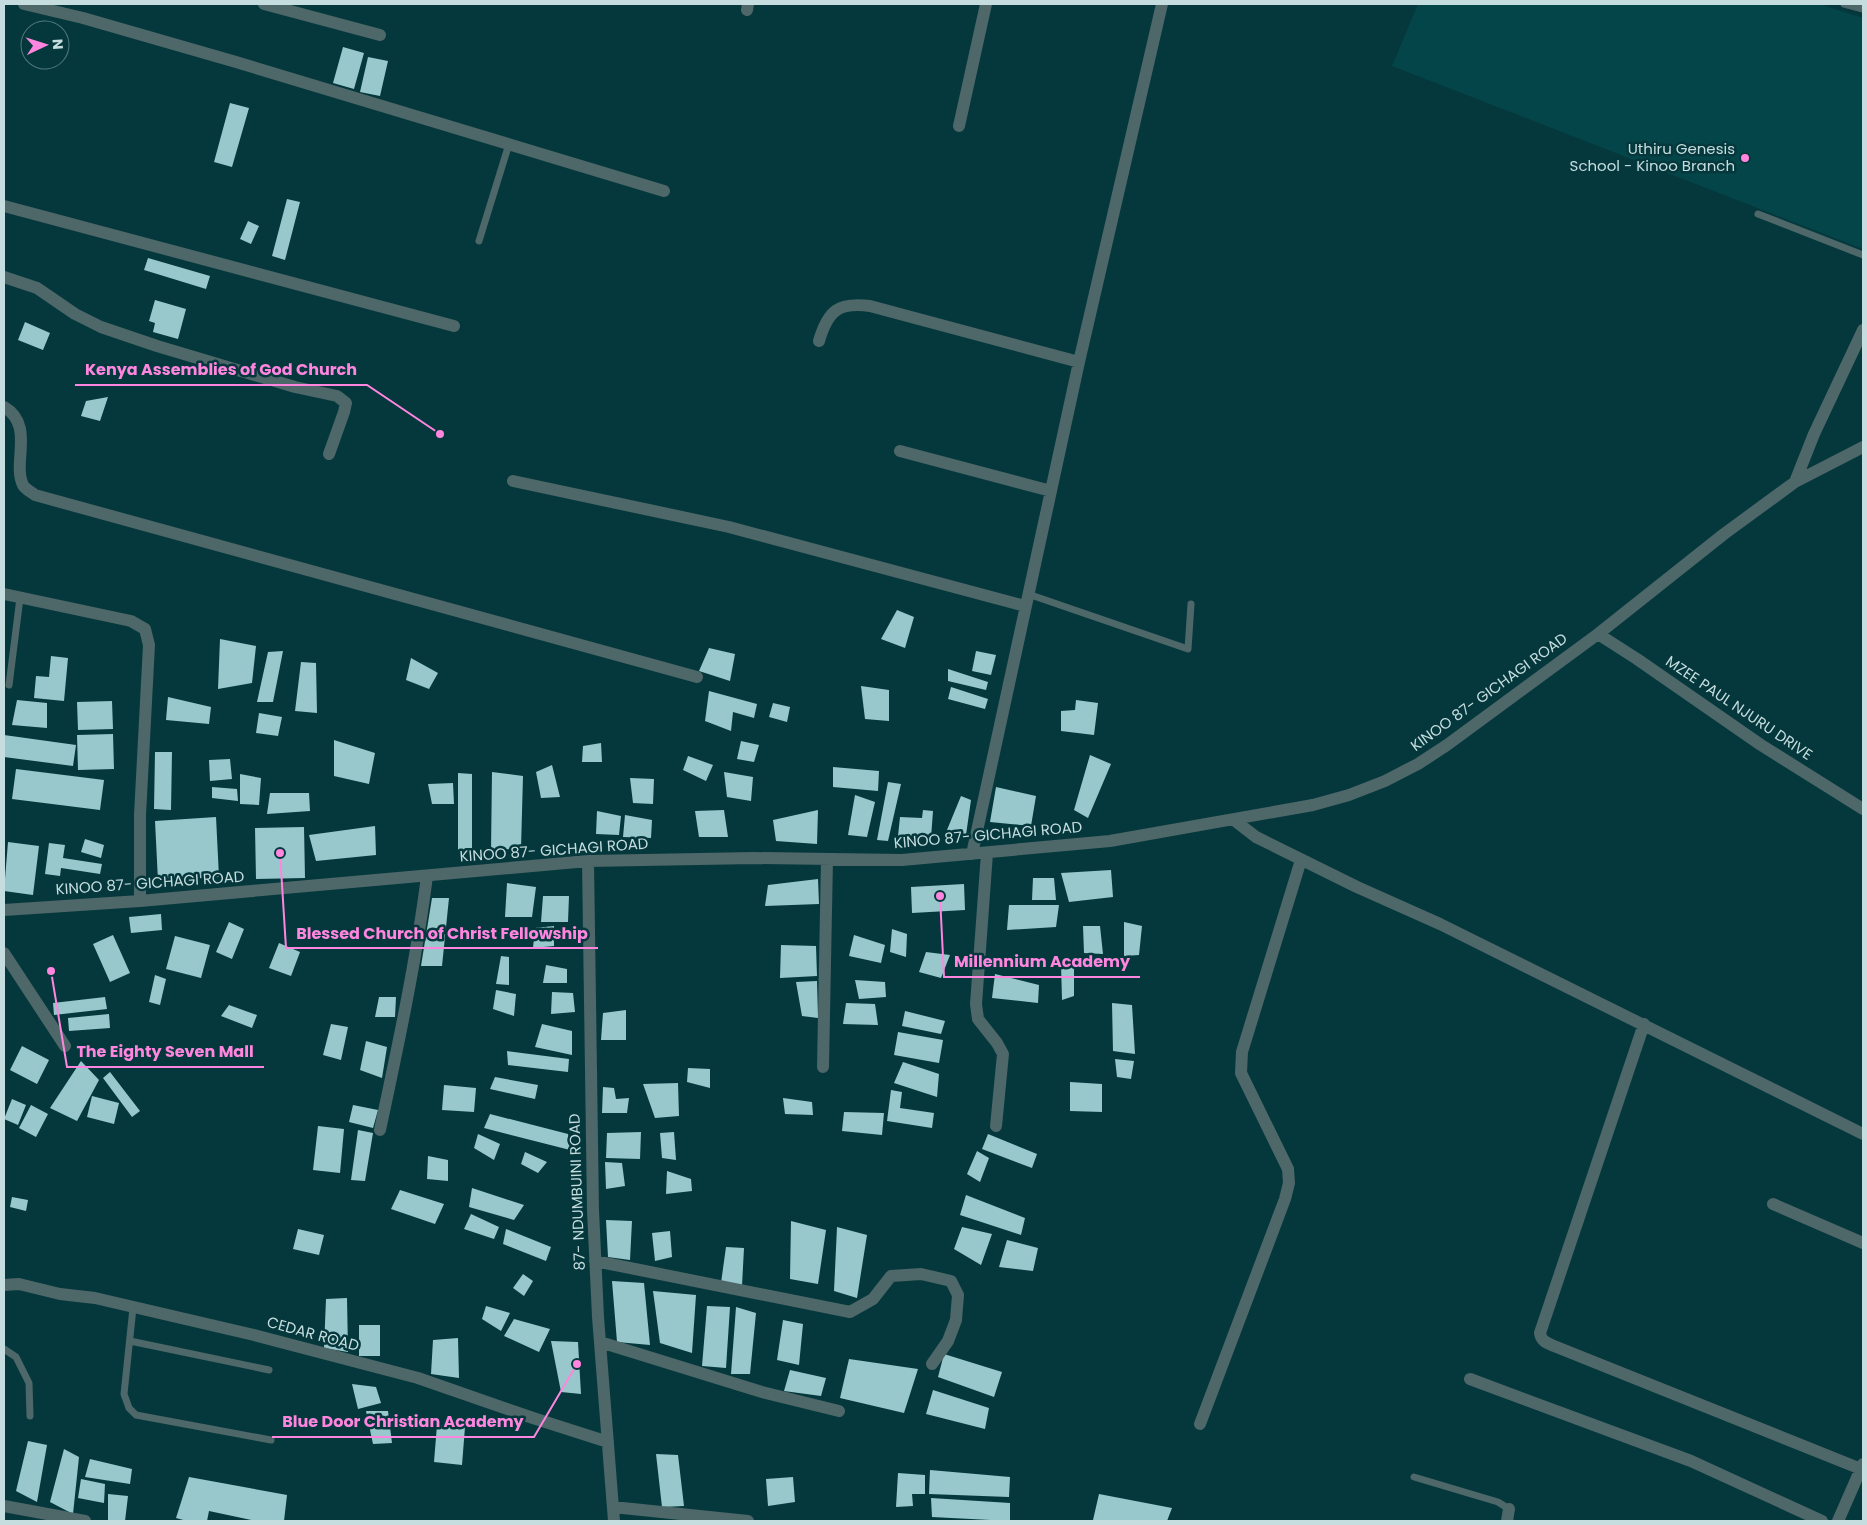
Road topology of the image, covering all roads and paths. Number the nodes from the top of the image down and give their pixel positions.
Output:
1 (24, 4) edge
2 (264, 4) edge
3 (986, 4) edge
4 (1162, 4) edge
5 (1844, 4) edge
6 (291, 8) edge
7 (1863, 9) edge
8 (380, 35) dead end
9 (959, 126) dead end
10 (509, 144) junction
11 (664, 191) dead end
12 (4, 206) edge
13 (1758, 214) dead end
14 (479, 241) dead end
15 (1863, 255) edge
16 (4, 277) edge
17 (454, 326) dead end
18 (1863, 330) edge
19 (819, 341) dead end
20 (1079, 362) junction
21 (4, 407) edge
22 (1863, 447) edge
23 (900, 451) dead end
24 (329, 454) dead end
25 (513, 481) dead end
26 (1795, 482) junction
27 (1051, 491) junction
28 (4, 594) edge
29 (20, 598) junction
30 (1027, 600) junction
31 (1191, 604) dead end
32 (1598, 634) junction
33 (697, 677) dead end
34 (9, 685) dead end
35 (1863, 809) edge
36 (1234, 820) junction
37 (988, 853) junction
38 (972, 854) junction
39 (827, 859) junction
40 (1302, 860) junction
41 (588, 861) junction
42 (427, 876) junction
43 (140, 901) junction
44 (4, 910) edge
45 (4, 953) edge
46 (1644, 1024) junction
47 (65, 1046) dead end
48 (823, 1067) dead end
49 (996, 1126) dead end
50 (380, 1130) dead end
51 (1863, 1134) edge
52 (1772, 1204) dead end
53 (1863, 1243) edge
54 (595, 1261) junction
55 (4, 1285) edge
56 (133, 1308) junction
57 (130, 1341) junction
58 (600, 1342) junction
59 (4, 1349) edge
60 (932, 1364) dead end
61 (269, 1370) dead end
62 (1470, 1379) dead end
63 (838, 1411) dead end
64 (30, 1416) dead end
65 (1200, 1424) dead end
66 (271, 1440) dead end
67 (608, 1442) junction
68 (1862, 1467) edge
69 (1414, 1477) dead end
70 (4, 1506) edge
71 (613, 1506) junction
72 (1508, 1515) edge
73 (85, 1521) edge
74 (614, 1521) edge
75 (748, 1521) edge
76 (1822, 1521) edge
77 (1838, 1521) edge

1 - 10 street
2 - 6 street
3 - 9 street
4 - 20 street
5 - 7 lane
6 - 8 street
10 - 11 street
10 - 14 lane
12 - 17 street
13 - 15 lane
16 - 24 street
18 - 26 street
19 - 20 street
20 - 27 street
21 - 33 street
22 - 26 street, KINOO 87- GICHAGI ROAD
23 - 27 street
25 - 30 street
26 - 32 street, KINOO 87- GICHAGI ROAD
27 - 30 street
28 - 29 street
29 - 34 lane
29 - 43 street
30 - 31 lane
30 - 38 street
32 - 35 street, MZEE PAUL NJURU DRIVE
32 - 36 street, KINOO 87- GICHAGI ROAD
36 - 37 street, KINOO 87- GICHAGI ROAD
36 - 40 street
37 - 38 street, KINOO 87- GICHAGI ROAD
37 - 49 street
38 - 39 street, KINOO 87- GICHAGI ROAD
39 - 41 street, KINOO 87- GICHAGI ROAD
39 - 48 street
40 - 46 street
40 - 65 street
41 - 42 street, KINOO 87- GICHAGI ROAD
41 - 54 street, 87- NDUMBUINI ROAD
42 - 43 street, KINOO 87- GICHAGI ROAD
42 - 50 street
43 - 44 street, KINOO 87- GICHAGI ROAD
45 - 47 street
46 - 51 street
46 - 68 street
52 - 53 street
54 - 58 street, 87- NDUMBUINI ROAD
54 - 60 street
55 - 56 street, CEDAR ROAD
56 - 57 lane
56 - 67 street, CEDAR ROAD
57 - 61 lane
57 - 66 lane
58 - 63 street
58 - 67 street, 87- NDUMBUINI ROAD
59 - 64 lane
62 - 76 street
67 - 71 street, 87- NDUMBUINI ROAD
68 - 77 street
69 - 72 lane
70 - 73 street
71 - 74 street, 87- NDUMBUINI ROAD
71 - 75 street

